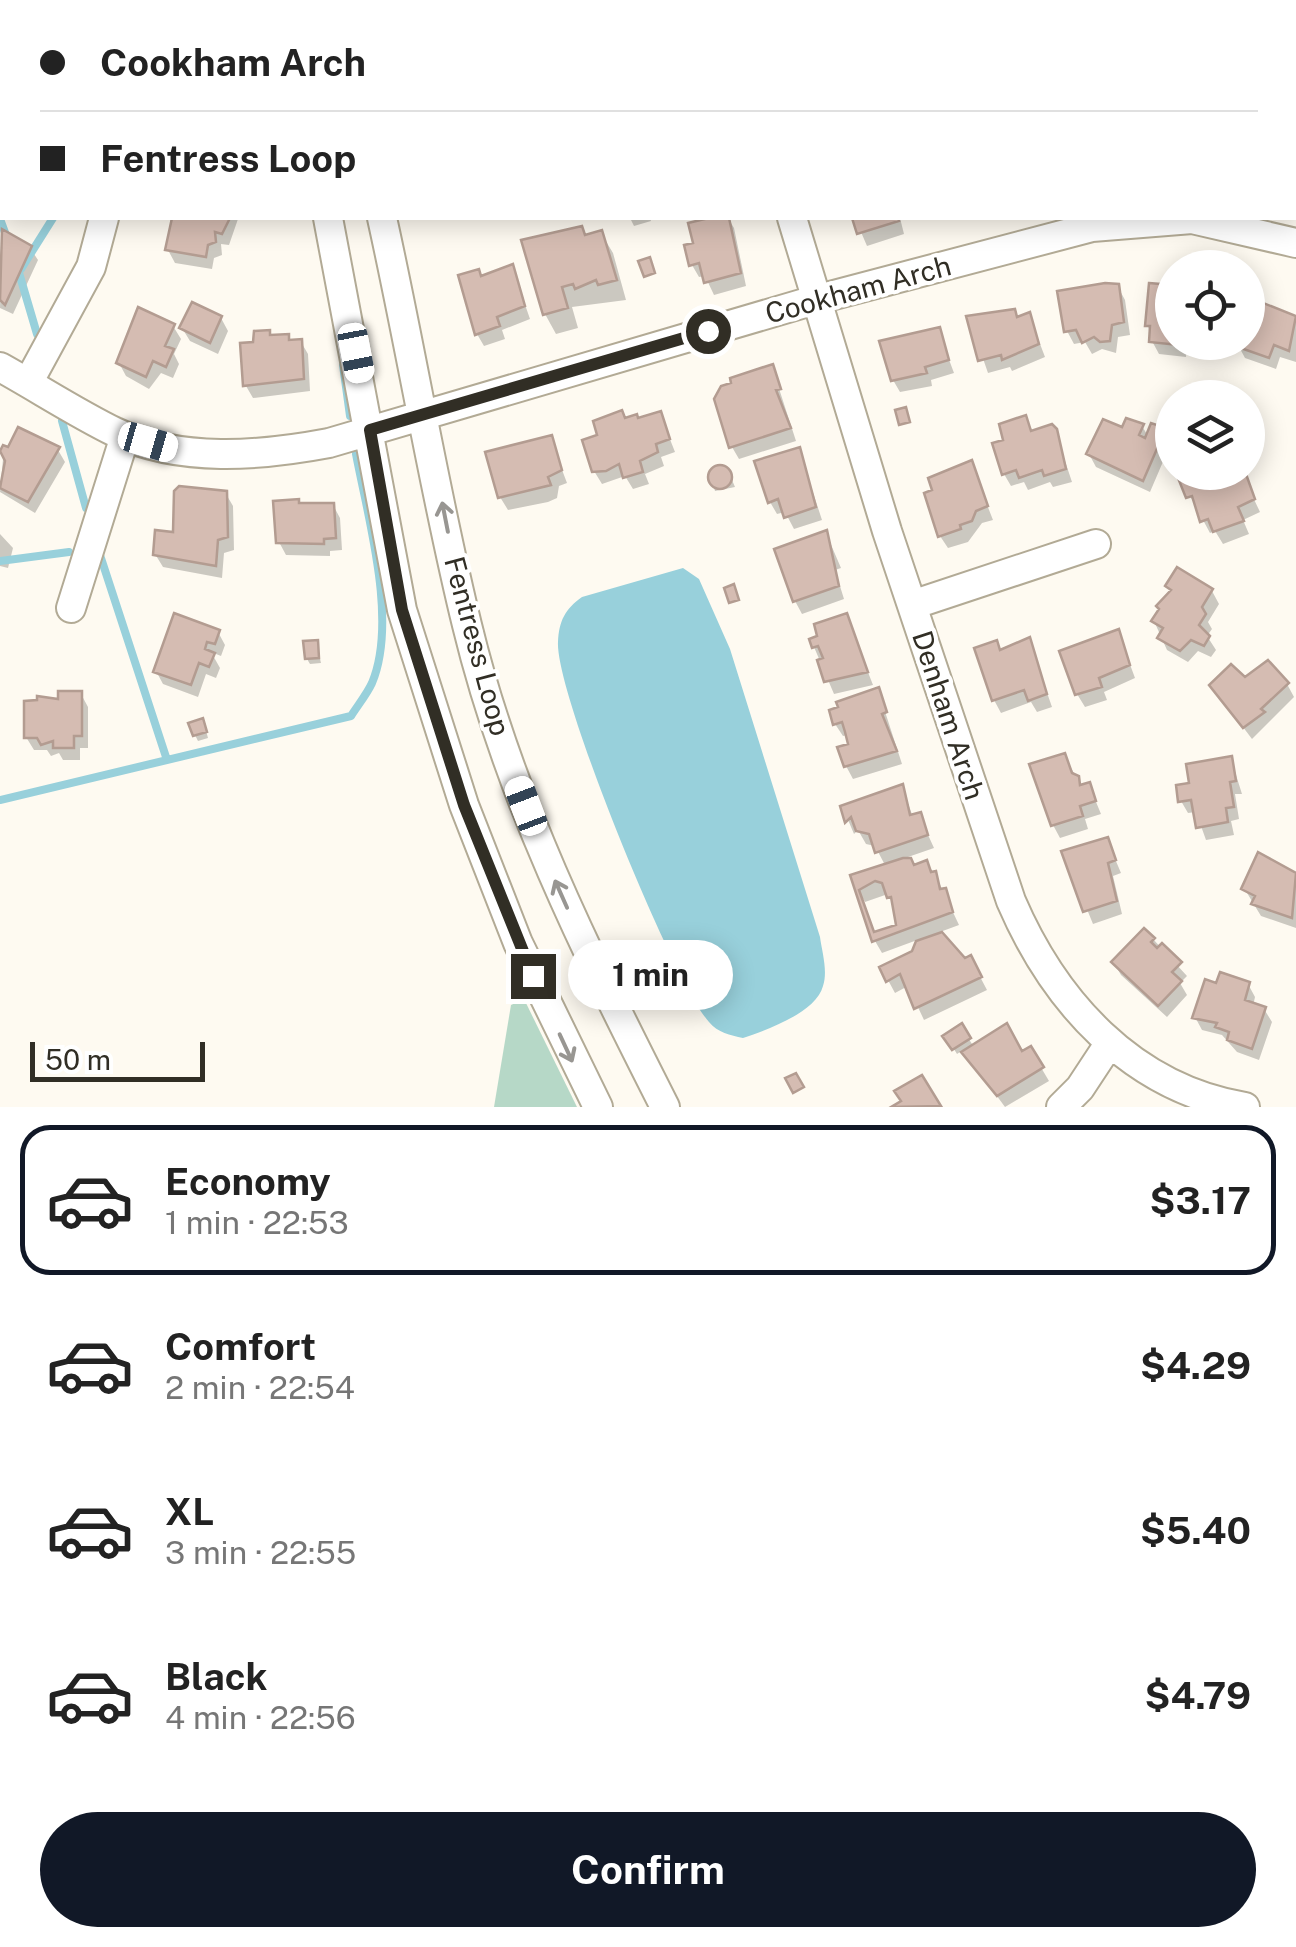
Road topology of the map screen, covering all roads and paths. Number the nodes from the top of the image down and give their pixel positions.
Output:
1 (103, 220) edge
2 (328, 220) edge
3 (382, 220) edge
4 (793, 220) edge
5 (1169, 220) edge
6 (1196, 220) edge
7 (1296, 243) edge
8 (815, 300) junction
9 (0, 367) edge
10 (28, 383) junction
11 (425, 413) junction
12 (370, 430) junction
13 (125, 436) junction
14 (1096, 544) dead end
15 (912, 605) junction
16 (71, 608) dead end
17 (1109, 1044) junction
18 (598, 1107) edge
19 (665, 1107) edge
20 (1061, 1107) edge
21 (1245, 1107) edge

1 - 10 street
2 - 12 street, Fentress Loop
3 - 11 street, Fentress Loop
4 - 8 street, Denham Arch
5 - 8 street, Cookham Arch
6 - 7 street, Cookham Arch
8 - 11 street, Cookham Arch
8 - 15 street, Denham Arch
9 - 10 street, Cookham Arch
10 - 13 street, Cookham Arch
11 - 12 street, Cookham Arch
19 -> 11 street, Fentress Loop
12 - 13 street, Cookham Arch
12 -> 18 street, Fentress Loop
13 - 16 street
14 - 15 street
15 - 17 street, Denham Arch
17 - 20 street
17 - 21 street, Denham Arch

